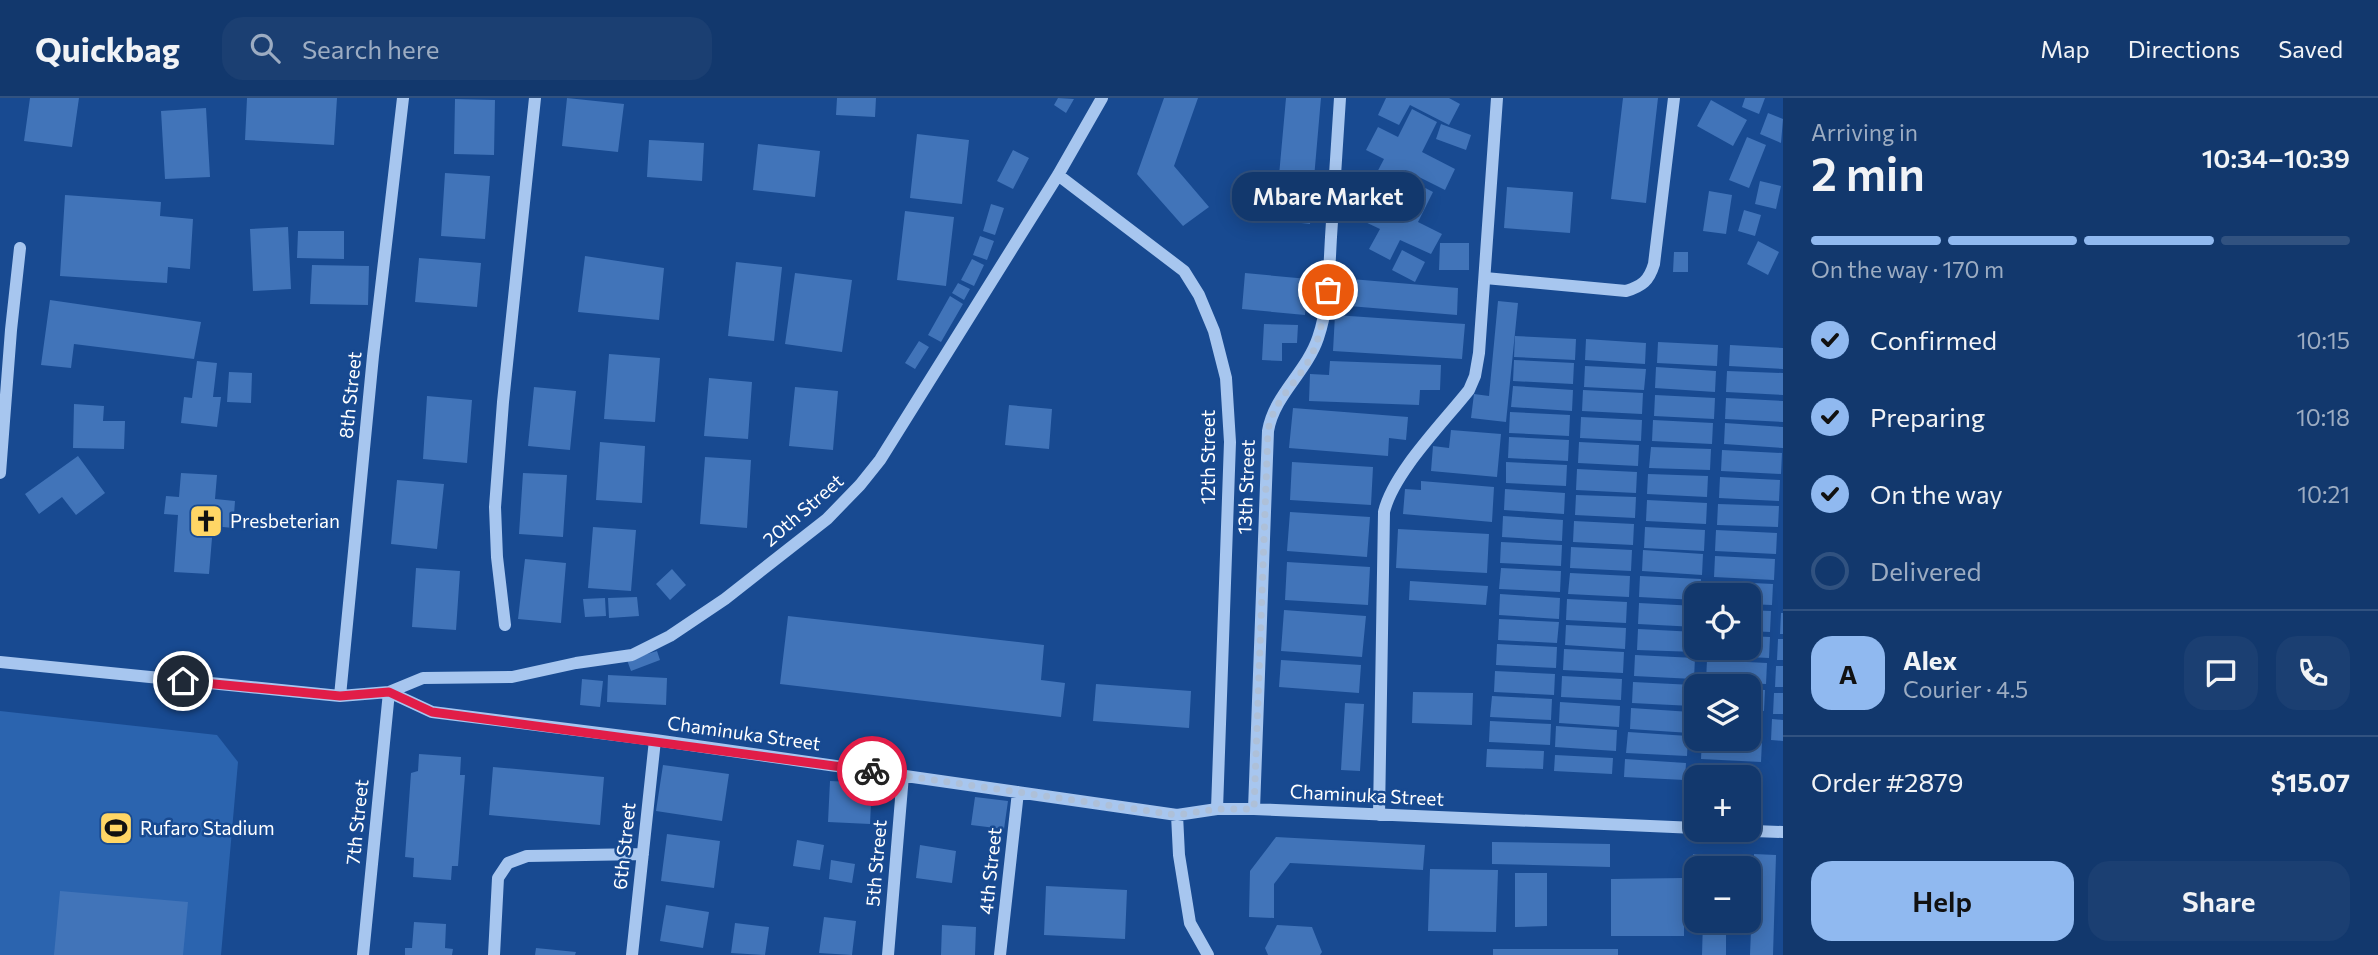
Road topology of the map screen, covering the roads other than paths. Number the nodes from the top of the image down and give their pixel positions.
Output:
1 (403, 98) edge
2 (535, 98) edge
3 (1102, 98) edge
4 (1340, 98) edge
5 (1497, 98) edge
6 (1674, 98) edge
7 (1058, 175) junction
8 (20, 248) dead end
9 (1485, 278) junction
10 (5, 330) edge
11 (0, 473) edge
12 (505, 625) dead end
13 (0, 662) edge
14 (389, 692) junction
15 (340, 696) junction
16 (655, 740) junction
17 (903, 775) junction
18 (1018, 792) junction
19 (1217, 809) junction
20 (1254, 809) junction
21 (1177, 815) junction
22 (1380, 815) junction
23 (1684, 828) edge
24 (1761, 831) edge
25 (1783, 832) edge
26 (643, 855) junction
27 (363, 955) edge
28 (494, 955) edge
29 (632, 955) edge
30 (888, 955) edge
31 (1000, 955) edge
32 (1208, 955) edge

1 - 15 street, 8th Street
2 - 12 street
3 - 7 street, 20th Street
4 - 20 street, 13th Street
5 - 9 street
6 - 9 street
7 - 14 street, 20th Street
7 - 19 street, 12th Street
8 - 10 street
9 - 22 street
10 - 11 street
13 - 15 street, Chaminuka Street
14 - 15 street, Chaminuka Street
14 - 16 street, Chaminuka Street
14 - 27 street, 7th Street
16 - 17 street, Chaminuka Street
16 - 26 street, 6th Street
17 - 18 street, Chaminuka Street
17 - 30 street, 5th Street
18 - 21 street, Chaminuka Street
18 - 31 street, 4th Street
19 - 20 street, Chaminuka Street
19 - 21 street, Chaminuka Street
20 - 22 street, Chaminuka Street
21 - 32 street
22 - 23 street, Chaminuka Street
24 - 25 street
26 - 28 street
26 - 29 street, 6th Street

